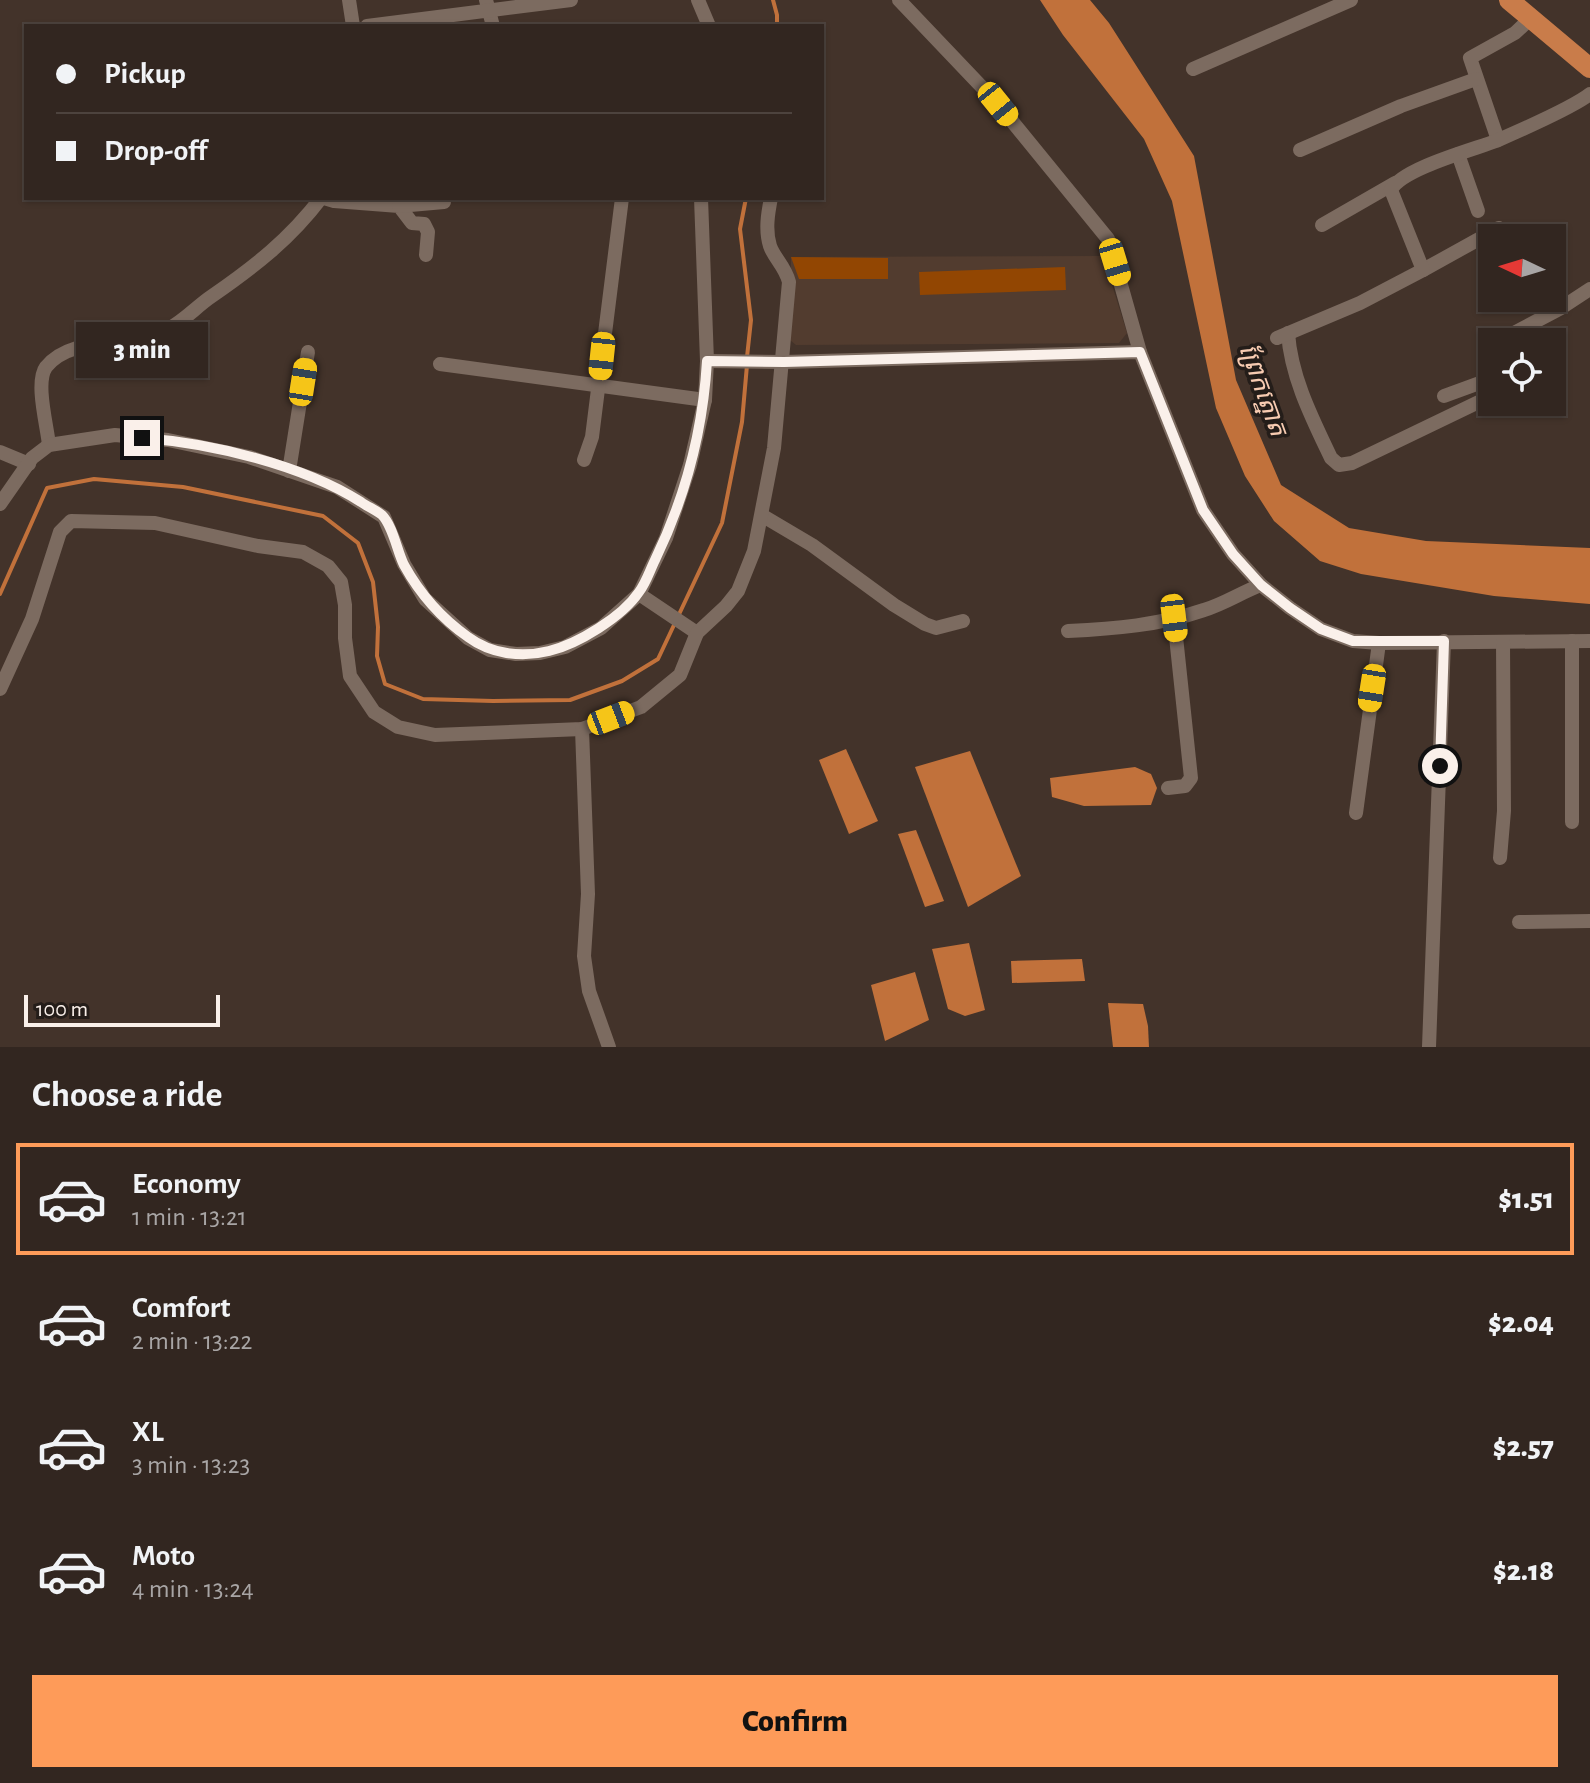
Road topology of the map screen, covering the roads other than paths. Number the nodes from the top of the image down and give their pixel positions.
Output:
1 (349, 0) edge
2 (571, 0) edge
3 (698, 0) edge
4 (899, 0) edge
5 (1351, 0) edge
6 (1509, 0) edge
7 (489, 13) edge
8 (1531, 18) junction
9 (353, 24) edge
10 (386, 24) edge
11 (708, 24) edge
12 (1590, 68) edge
13 (1193, 69) dead end
14 (1476, 79) junction
15 (1590, 94) edge
16 (1498, 140) junction
17 (1300, 150) dead end
18 (1458, 154) junction
19 (1395, 183) junction
20 (321, 200) edge
21 (330, 200) edge
22 (622, 200) edge
23 (701, 200) edge
24 (771, 200) edge
25 (444, 202) dead end
26 (399, 206) junction
27 (1478, 211) dead end
28 (1322, 225) dead end
29 (1478, 240) edge
30 (426, 255) dead end
31 (1423, 270) junction
32 (1590, 289) edge
33 (1523, 328) edge
34 (308, 352) dead end
35 (1140, 352) junction
36 (707, 361) junction
37 (784, 362) junction
38 (440, 364) dead end
39 (1478, 384) edge
40 (599, 386) junction
41 (1444, 396) dead end
42 (705, 400) junction
43 (1478, 402) edge
44 (49, 445) junction
45 (0, 452) edge
46 (584, 460) dead end
47 (29, 464) junction
48 (289, 471) junction
49 (0, 504) edge
50 (763, 516) junction
51 (1261, 585) junction
52 (639, 594) junction
53 (1174, 618) junction
54 (963, 621) dead end
55 (1068, 631) dead end
56 (697, 633) junction
57 (1444, 641) junction
58 (1572, 641) junction
59 (1590, 641) edge
60 (1503, 642) junction
61 (1379, 643) junction
62 (0, 689) edge
63 (582, 729) junction
64 (1168, 788) dead end
65 (1356, 813) dead end
66 (1572, 822) dead end
67 (1500, 858) dead end
68 (1590, 921) edge
69 (1519, 922) dead end
70 (609, 1047) edge
71 (1429, 1047) edge

1 - 9 street
2 - 7 street
3 - 11 street
4 - 35 street
5 - 13 street
6 - 8 highway
7 - 10 street
8 - 12 highway
8 - 14 street
14 - 16 street
14 - 17 street
15 - 16 street
16 - 18 street
18 - 19 street
18 - 27 street
19 - 28 street
19 - 31 street
20 - 44 street
21 - 26 street
22 - 40 street
23 - 36 street
24 - 37 street
25 - 26 street
26 - 30 street
29 - 31 street
31 - 43 street
32 - 33 street
34 - 48 street
35 - 37 street
35 - 51 street
36 - 37 street
36 - 42 street
37 - 50 street
38 - 40 street
39 - 41 street
40 - 42 street
40 - 46 street
42 - 52 street
44 - 47 street
44 - 48 street
45 - 47 street
47 - 49 street
48 - 52 street
50 - 54 street
50 - 56 street
51 - 53 street
51 - 61 street
52 - 56 street
53 - 55 street
53 - 64 street
56 - 63 street
57 - 60 street
57 - 61 street
57 - 71 street
58 - 59 street
58 - 60 street
58 - 66 street
60 - 67 street
61 - 65 street
62 - 63 street
63 - 70 street
68 - 69 street

